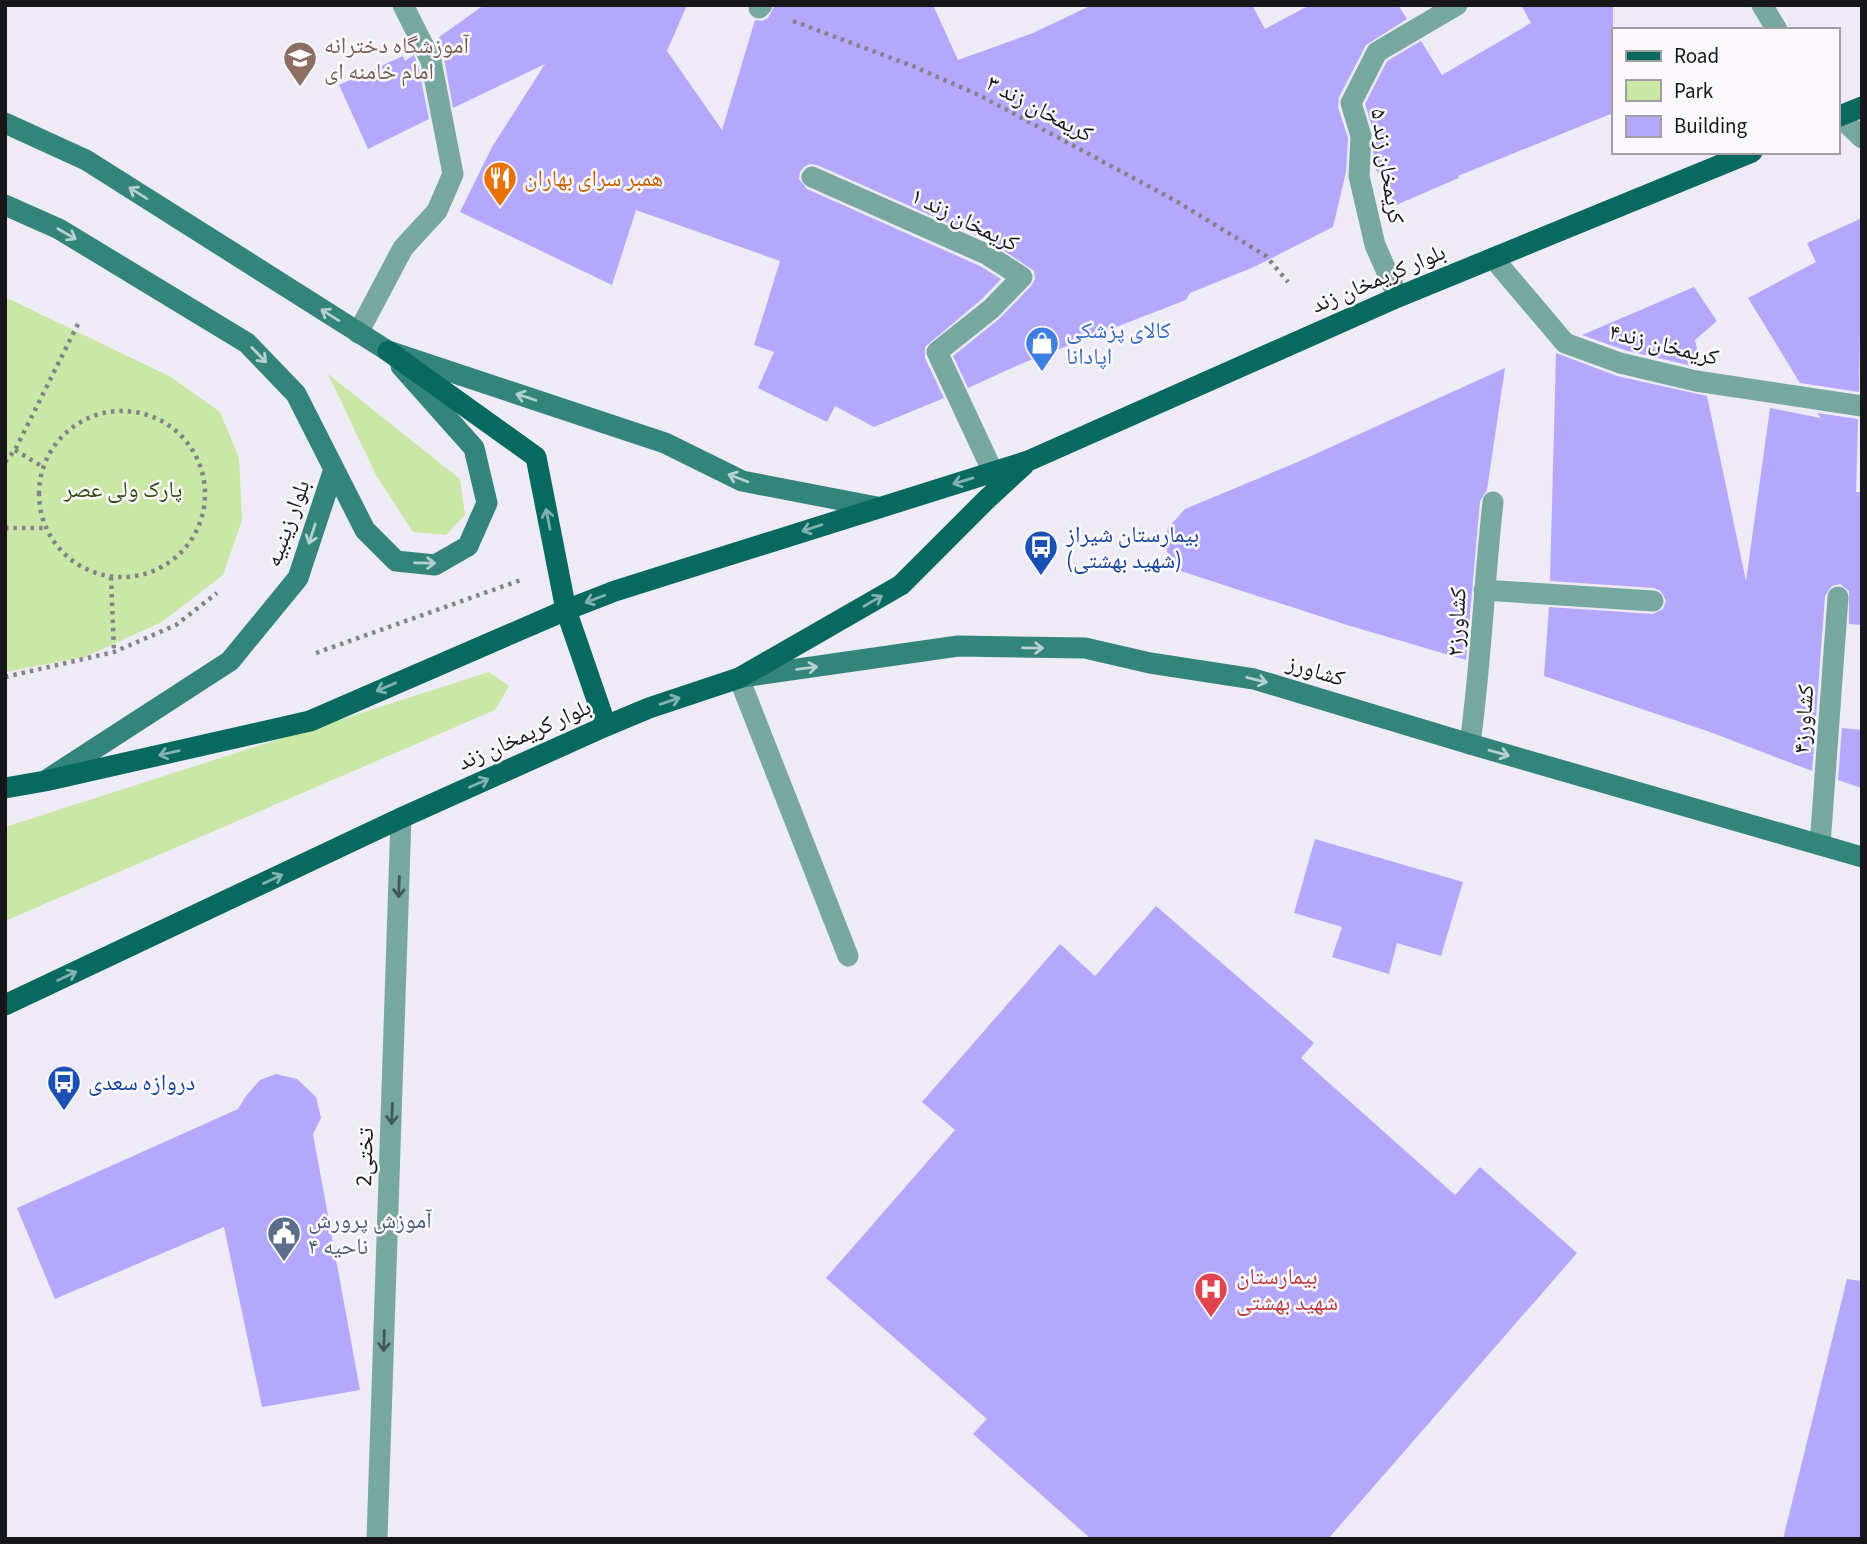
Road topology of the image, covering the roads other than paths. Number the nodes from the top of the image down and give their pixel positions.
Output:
1 (403, 5) edge
2 (1457, 5) edge
3 (1762, 5) edge
4 (1776, 28) edge
5 (1862, 107) edge
6 (1839, 116) edge
7 (1839, 117) edge
8 (5, 122) edge
9 (1862, 138) edge
10 (1747, 154) edge
11 (812, 177) dead end
12 (5, 205) edge
13 (1493, 258) junction
14 (1398, 297) junction
15 (358, 332) junction
16 (388, 351) junction
17 (1862, 407) edge
18 (1028, 461) junction
19 (334, 469) junction
20 (993, 472) junction
21 (1493, 502) dead end
22 (877, 508) junction
23 (1484, 590) junction
24 (1838, 597) dead end
25 (1653, 601) dead end
26 (566, 610) junction
27 (740, 678) junction
28 (606, 726) junction
29 (1470, 744) junction
30 (46, 781) junction
31 (5, 788) edge
32 (401, 818) junction
33 (1820, 845) junction
34 (1862, 857) edge
35 (848, 956) dead end
36 (5, 1005) edge
37 (377, 1539) edge

1 - 15 street
2 - 14 street, کریمخان زند ۵
3 - 4 street
5 - 6 main road
7 - 9 street
15 -> 8 main road
10 - 13 main road, بلوار کریمخان زند
11 - 20 street, کریمخان زند ۱
12 -> 19 main road, بلوار زینبیه
13 - 14 main road, بلوار کریمخان زند
13 - 17 street, کریمخان زند۴
14 - 18 main road, بلوار کریمخان زند
15 - 16 main road
19 -> 16 main road
22 -> 16 main road
26 -> 16 main road
18 - 20 main road, بلوار کریمخان زند
27 -> 18 main road, بلوار کریمخان زند
19 -> 30 main road, بلوار زینبیه
20 -> 22 main road, بلوار کریمخان زند
21 - 23 street, کشاورز۲
22 -> 26 main road, بلوار کریمخان زند
23 - 25 street
23 - 29 street, کشاورز۲
24 - 33 street, کشاورز۴
26 - 28 main road
26 -> 30 main road, بلوار کریمخان زند
28 -> 27 main road, بلوار کریمخان زند
27 -> 29 main road, کشاورز
27 - 35 street
32 -> 28 main road, بلوار کریمخان زند
29 -> 33 main road, کشاورز
30 - 31 main road, بلوار کریمخان زند
36 -> 32 main road, بلوار کریمخان زند
32 -> 37 street, 2تختی
33 - 34 main road, کشاورز

